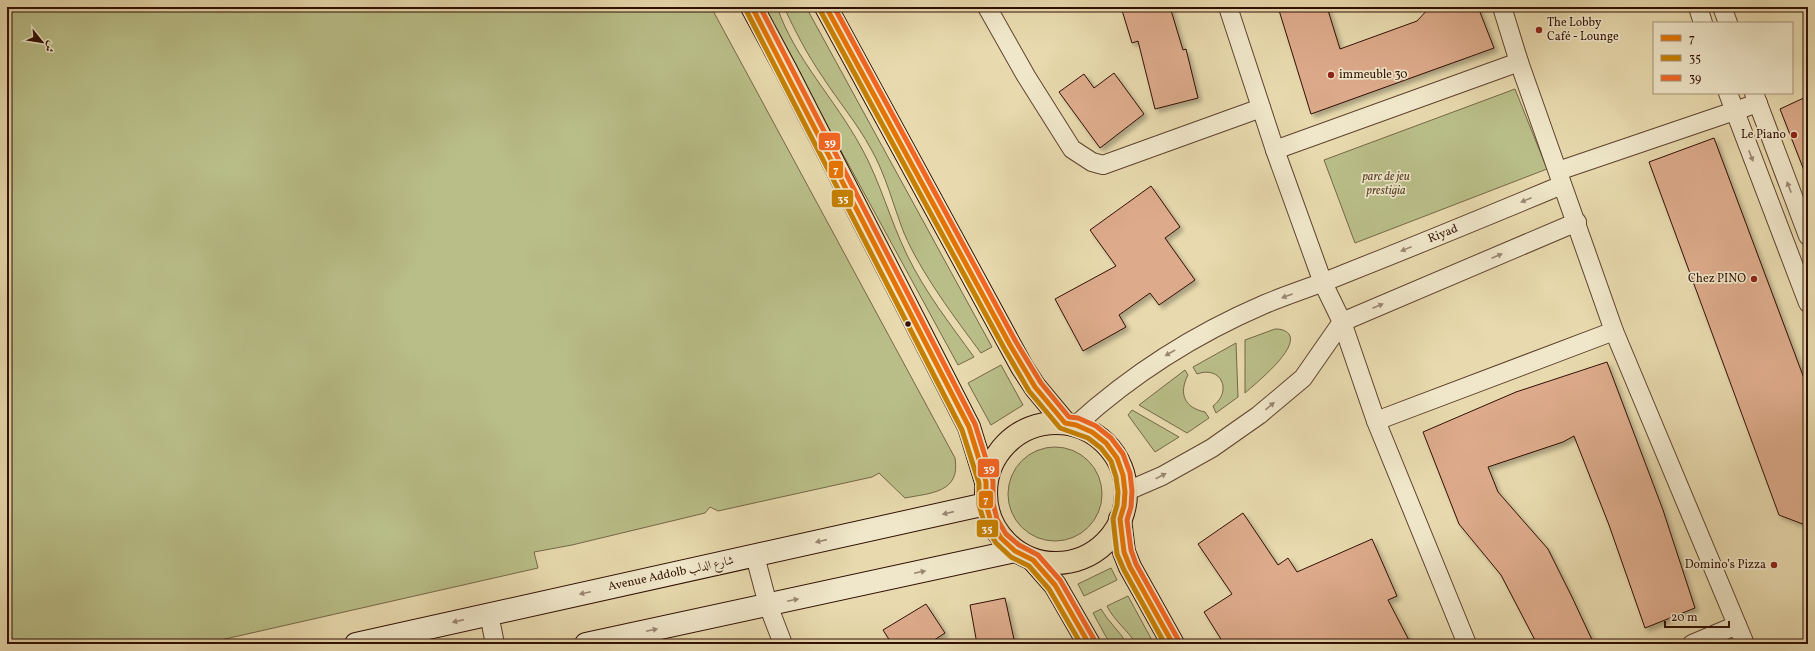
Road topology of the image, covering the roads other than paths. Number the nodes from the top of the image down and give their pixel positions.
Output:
1 (752, 7) edge
2 (826, 7) edge
3 (987, 7) edge
4 (1228, 7) edge
5 (1502, 7) edge
6 (1698, 7) edge
7 (1722, 7) edge
8 (1703, 22) edge
9 (1728, 22) edge
10 (1519, 62) junction
11 (1728, 94) edge
12 (1756, 98) edge
13 (1261, 108) junction
14 (1734, 111) junction
15 (1275, 150) junction
16 (1560, 178) junction
17 (1577, 222) junction
18 (1808, 236) edge
19 (1324, 283) junction
20 (1808, 303) edge
21 (1342, 322) junction
22 (1614, 331) junction
23 (1376, 421) junction
24 (1070, 424) junction
25 (986, 482) junction
26 (1126, 492) junction
27 (986, 504) junction
28 (1120, 519) junction
29 (1024, 555) junction
30 (755, 556) junction
31 (768, 605) junction
32 (488, 614) junction
33 (1737, 625) junction
34 (356, 644) edge
35 (495, 644) edge
36 (586, 644) edge
37 (783, 644) edge
38 (1088, 644) edge
39 (1173, 644) edge
40 (1467, 644) edge
41 (1692, 644) edge
42 (1745, 644) edge

1 - 25 main road
2 - 24 main road
3 - 13 street
4 - 13 street
5 - 10 street
6 - 8 street
7 - 9 street
10 - 15 street
10 - 16 street
11 - 14 street
12 - 14 street, Riyad
18 -> 12 street
13 - 15 street
14 - 16 street, Riyad
14 -> 20 street
15 - 19 street
16 - 17 street
16 -> 19 street, Riyad
21 -> 17 street
17 - 22 street
19 - 21 street
19 -> 24 street
21 - 23 street
26 -> 21 street
22 - 23 street
22 - 33 street
23 - 40 street
24 - 25 main road
24 - 26 main road
25 - 27 main road
26 - 28 main road
27 - 29 main road
27 -> 30 street, Avenue Addolb شارع الدلب
28 - 29 main road
28 - 39 main road
31 -> 29 street
29 - 38 main road
30 - 31 street
30 -> 32 street, Avenue Addolb شارع الدلب
36 -> 31 street
31 - 37 street
32 -> 34 street, Avenue Addolb شارع الدلب
32 - 35 street
33 - 41 street
33 - 42 street

